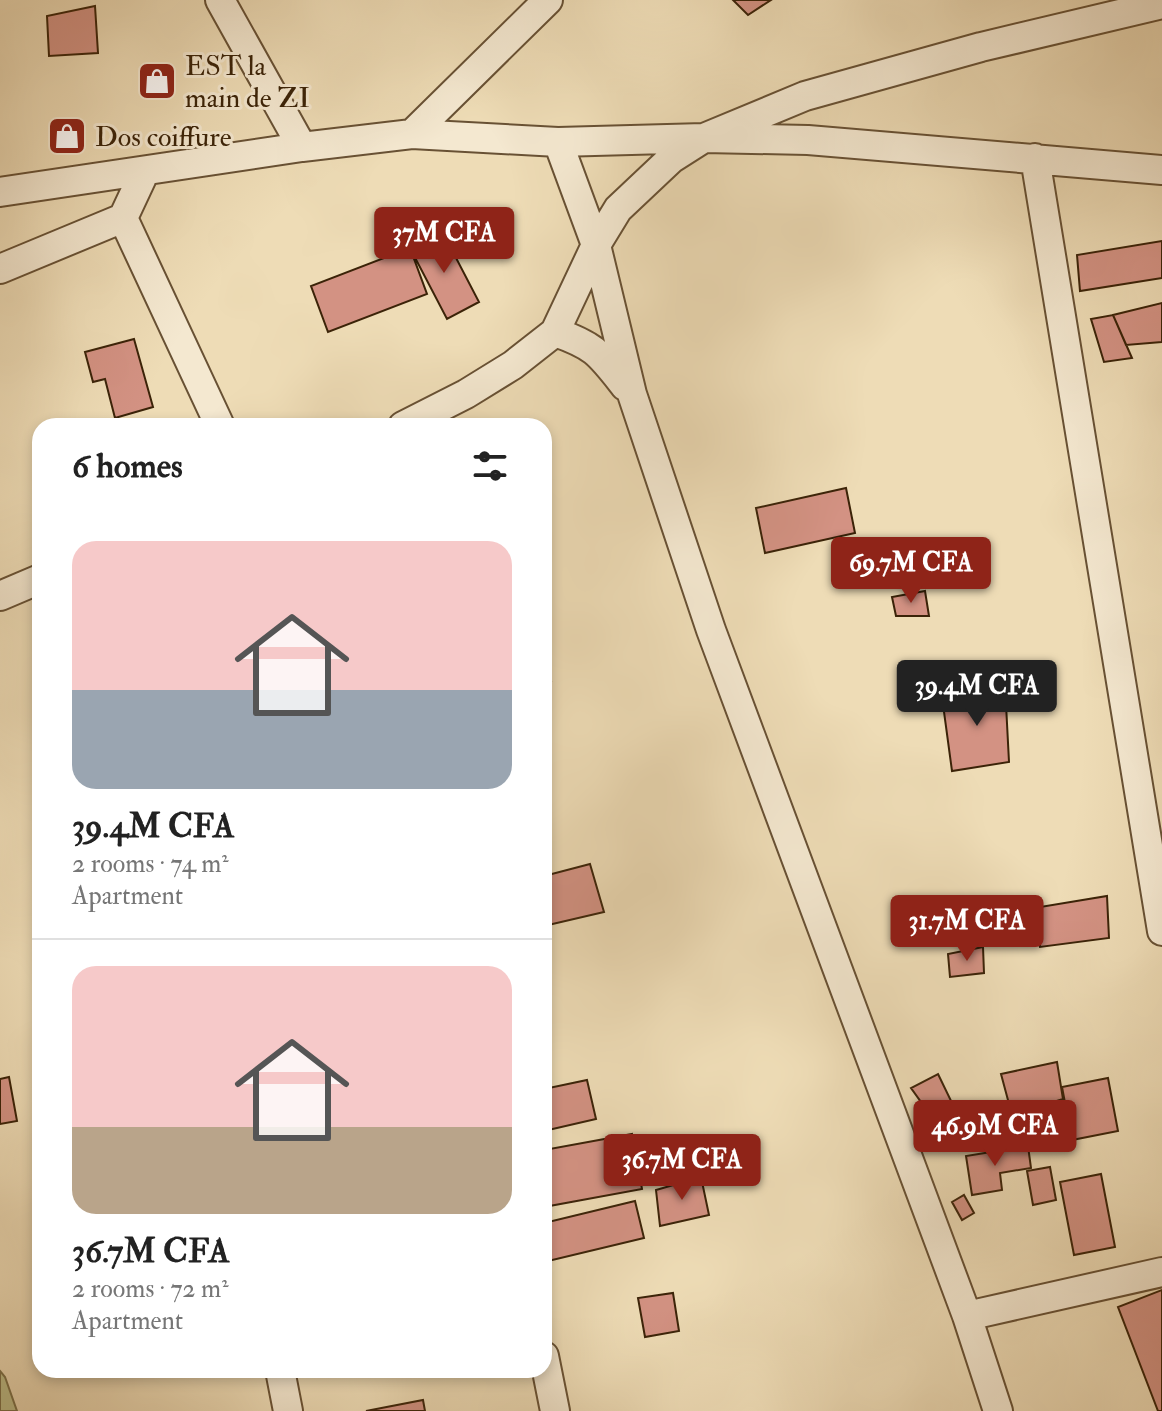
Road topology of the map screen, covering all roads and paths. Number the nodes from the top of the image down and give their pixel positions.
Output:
1 (220, 0) edge
2 (548, 0) edge
3 (1162, 4) edge
4 (412, 134) junction
5 (704, 138) junction
6 (558, 142) junction
7 (302, 147) junction
8 (1035, 158) junction
9 (1162, 170) edge
10 (145, 171) junction
11 (0, 192) edge
12 (123, 218) junction
13 (596, 245) junction
14 (0, 269) edge
15 (555, 332) junction
16 (632, 394) junction
17 (216, 418) edge
18 (419, 418) edge
19 (32, 582) edge
20 (0, 596) edge
21 (1162, 931) edge
22 (1162, 1272) edge
23 (967, 1316) junction
24 (282, 1378) edge
25 (548, 1378) edge
26 (288, 1411) edge
27 (555, 1411) edge
28 (998, 1411) edge

1 - 7 street
2 - 4 street
3 - 5 street
4 - 6 street
4 - 7 street
5 - 6 street
5 - 8 street
5 - 13 street
6 - 13 street
7 - 10 street
8 - 9 street
8 - 21 street
10 - 11 street
10 - 12 street
12 - 14 street
12 - 17 street
13 - 15 street
13 - 16 street
15 - 16 street
15 - 18 street
16 - 23 street
19 - 20 street
22 - 23 street
23 - 28 street
24 - 26 street
25 - 27 street

